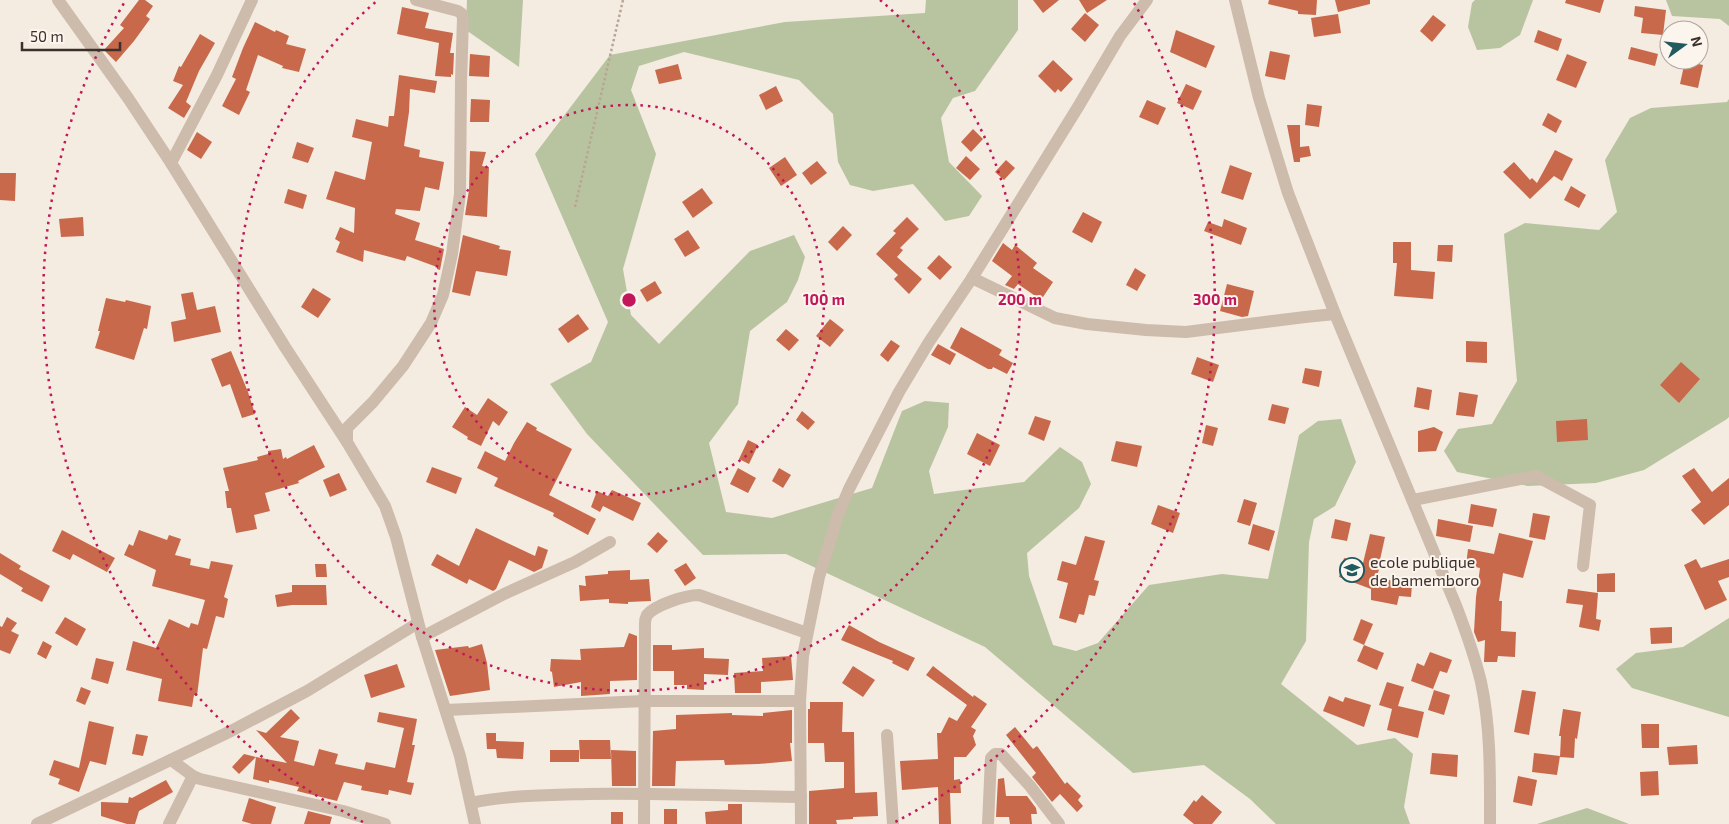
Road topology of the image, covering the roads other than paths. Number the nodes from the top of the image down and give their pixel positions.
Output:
1 (58, 0) edge
2 (252, 0) edge
3 (416, 0) edge
4 (1147, 0) edge
5 (1235, 0) edge
6 (172, 163) junction
7 (972, 278) junction
8 (1335, 314) junction
9 (347, 442) junction
10 (1413, 500) junction
11 (610, 542) dead end
12 (1583, 566) dead end
13 (418, 623) junction
14 (807, 633) junction
15 (422, 636) junction
16 (644, 701) junction
17 (800, 701) junction
18 (446, 710) junction
19 (886, 735) dead end
20 (171, 760) junction
21 (193, 776) junction
22 (644, 793) junction
23 (801, 797) junction
24 (471, 803) junction
25 (37, 824) edge
26 (169, 824) edge
27 (385, 824) edge
28 (475, 824) edge
29 (644, 824) edge
30 (801, 824) edge
31 (893, 824) edge
32 (988, 824) edge
33 (1059, 824) edge
34 (1490, 824) edge

1 - 6 street
2 - 6 street
3 - 9 street
4 - 7 street
5 - 8 street
6 - 9 street
7 - 8 street
7 - 14 street
8 - 10 street
9 - 13 street
10 - 12 street
10 - 34 street
11 - 15 street
13 - 15 street
13 - 20 street
14 - 16 street
14 - 17 street
15 - 18 street
16 - 17 street
16 - 18 street
16 - 22 street
17 - 23 street
18 - 24 street
19 - 31 street
20 - 21 street
20 - 25 street
21 - 26 street
21 - 27 street
22 - 23 street
22 - 24 street
22 - 29 street
23 - 30 street
24 - 28 street
32 - 33 street

